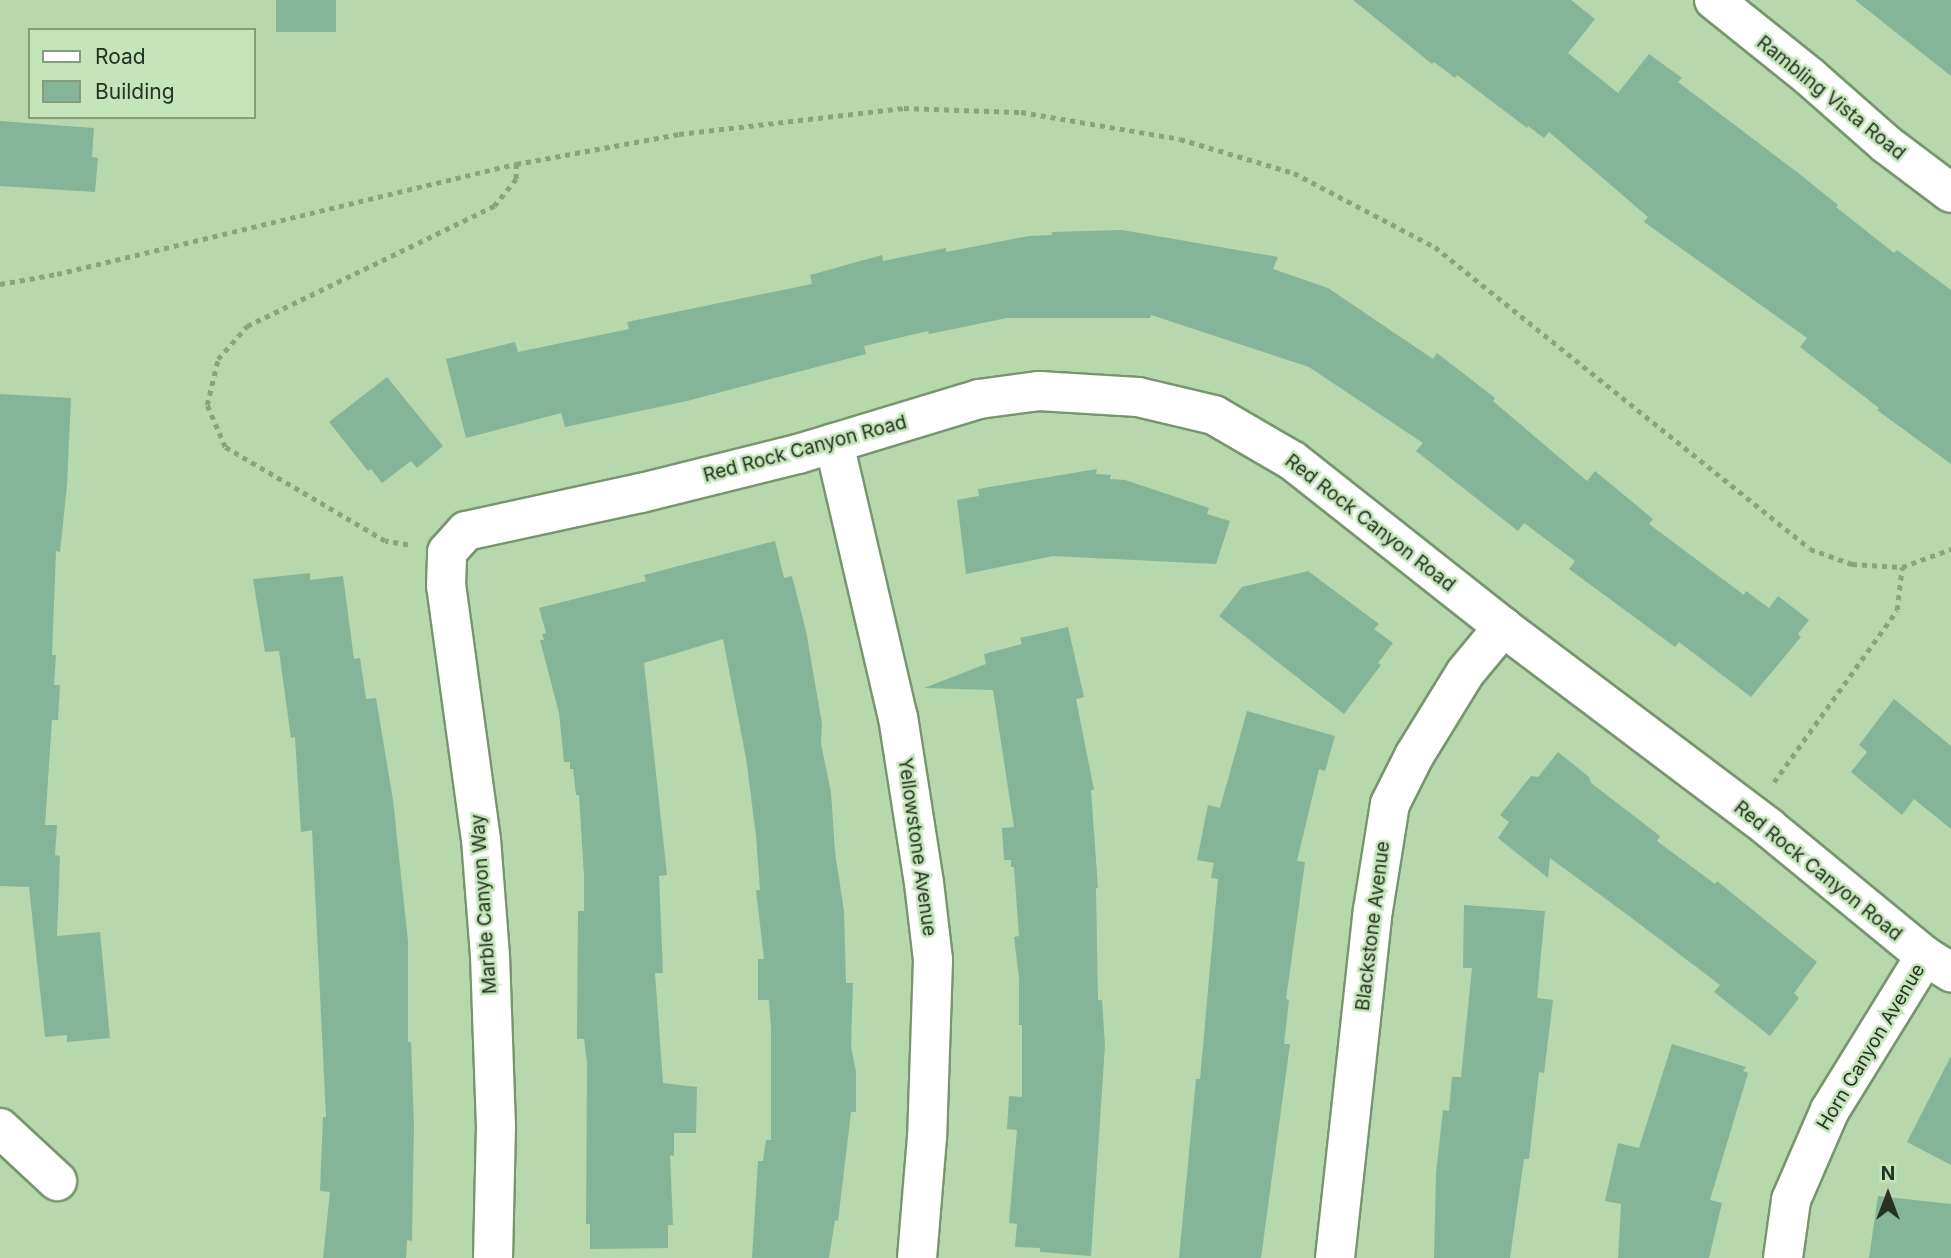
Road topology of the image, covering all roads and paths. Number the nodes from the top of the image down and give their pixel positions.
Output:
1 (1714, 0) edge
2 (516, 164) junction
3 (1951, 192) edge
4 (0, 284) edge
5 (834, 443) junction
6 (1951, 549) edge
7 (447, 552) junction
8 (1902, 567) junction
9 (1503, 627) junction
10 (1750, 816) junction
11 (1938, 964) edge
12 (0, 1128) edge
13 (57, 1181) dead end
14 (493, 1258) edge
15 (917, 1258) edge
16 (1335, 1258) edge
17 (1783, 1258) edge

1 - 3 street, Rambling Vista Road
2 - 4 path
2 - 7 path
2 - 8 path
5 - 7 street, Red Rock Canyon Road
5 - 9 street, Red Rock Canyon Road
5 - 15 street, Yellowstone Avenue
6 - 8 path
7 - 14 street, Marble Canyon Way
8 - 10 path
9 - 10 street, Red Rock Canyon Road
9 - 16 street, Blackstone Avenue
10 - 11 street, Red Rock Canyon Road
11 - 17 street, Horn Canyon Avenue
12 - 13 street

